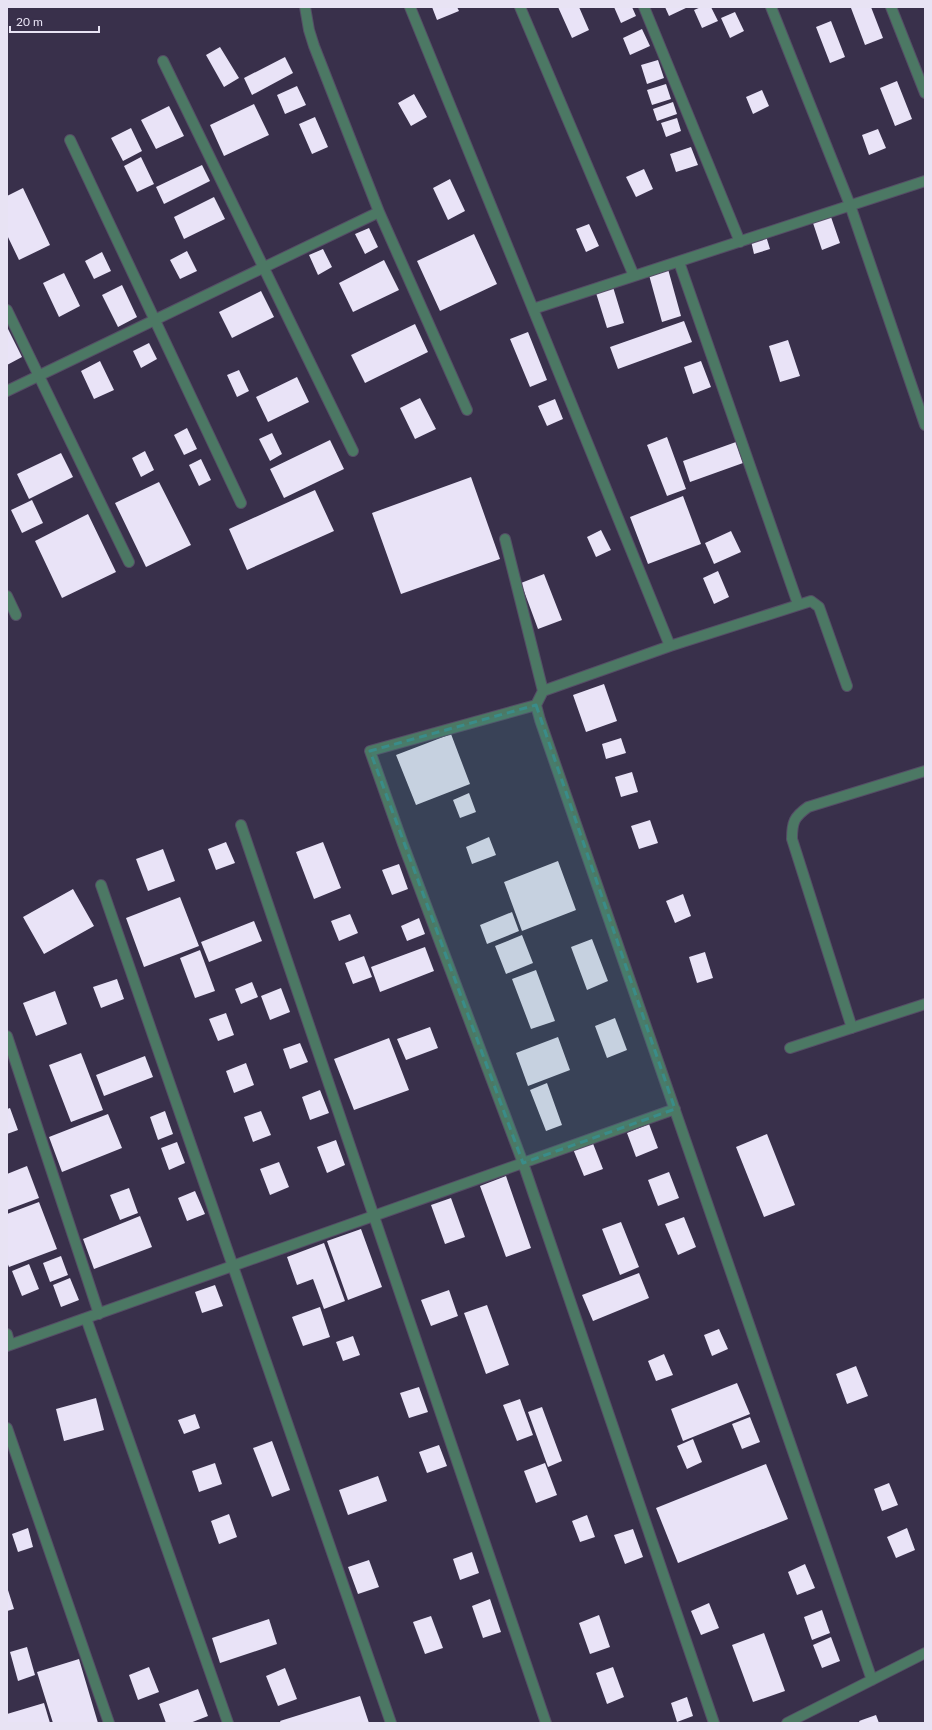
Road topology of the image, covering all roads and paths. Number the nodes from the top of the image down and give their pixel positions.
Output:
1 (305, 7) edge
2 (410, 7) edge
3 (520, 7) edge
4 (644, 7) edge
5 (771, 7) edge
6 (891, 7) edge
7 (163, 61) dead end
8 (925, 93) edge
9 (70, 140) dead end
10 (925, 181) edge
11 (850, 205) junction
12 (379, 212) junction
13 (740, 242) junction
14 (678, 262) junction
15 (264, 267) junction
16 (634, 276) junction
17 (533, 309) junction
18 (7, 310) edge
19 (155, 320) junction
20 (39, 376) junction
21 (7, 391) edge
22 (467, 410) dead end
23 (925, 425) edge
24 (353, 452) dead end
25 (241, 503) dead end
26 (505, 539) dead end
27 (129, 562) dead end
28 (7, 596) edge
29 (798, 604) junction
30 (16, 615) dead end
31 (670, 646) junction
32 (846, 686) dead end
33 (544, 691) junction
34 (536, 705) junction
35 (925, 771) edge
36 (241, 825) dead end
37 (101, 885) dead end
38 (925, 1004) edge
39 (852, 1028) junction
40 (7, 1036) edge
41 (790, 1048) dead end
42 (675, 1109) junction
43 (523, 1163) junction
44 (374, 1216) junction
45 (233, 1266) junction
46 (99, 1314) junction
47 (86, 1318) junction
48 (7, 1334) edge
49 (9, 1345) edge
50 (7, 1428) edge
51 (925, 1653) edge
52 (872, 1680) junction
53 (109, 1723) edge
54 (228, 1723) edge
55 (391, 1723) edge
56 (546, 1723) edge
57 (714, 1723) edge
58 (786, 1723) edge

1 - 12 street
2 - 17 street
3 - 16 street
4 - 13 street
5 - 11 street
6 - 8 street
7 - 15 street
9 - 19 street
10 - 11 street
11 - 13 street
11 - 23 street
12 - 15 street
12 - 22 street
13 - 14 street
14 - 16 street
14 - 29 street
15 - 19 street
15 - 24 street
16 - 17 street
17 - 31 street
18 - 20 street
19 - 20 street
19 - 25 street
20 - 21 street
20 - 27 street
26 - 33 street
28 - 30 street
29 - 31 street
29 - 32 street
31 - 33 street
33 - 34 street
34 - 42 street
34 - 43 street
35 - 39 street
36 - 44 street
37 - 45 street
38 - 39 street
39 - 41 street
40 - 46 street
42 - 43 street
42 - 52 street
43 - 44 street
43 - 57 street
44 - 45 street
44 - 56 street
45 - 46 street
45 - 55 street
46 - 47 street
47 - 49 street
47 - 54 street
48 - 49 street
50 - 53 street
51 - 52 street
52 - 58 street

